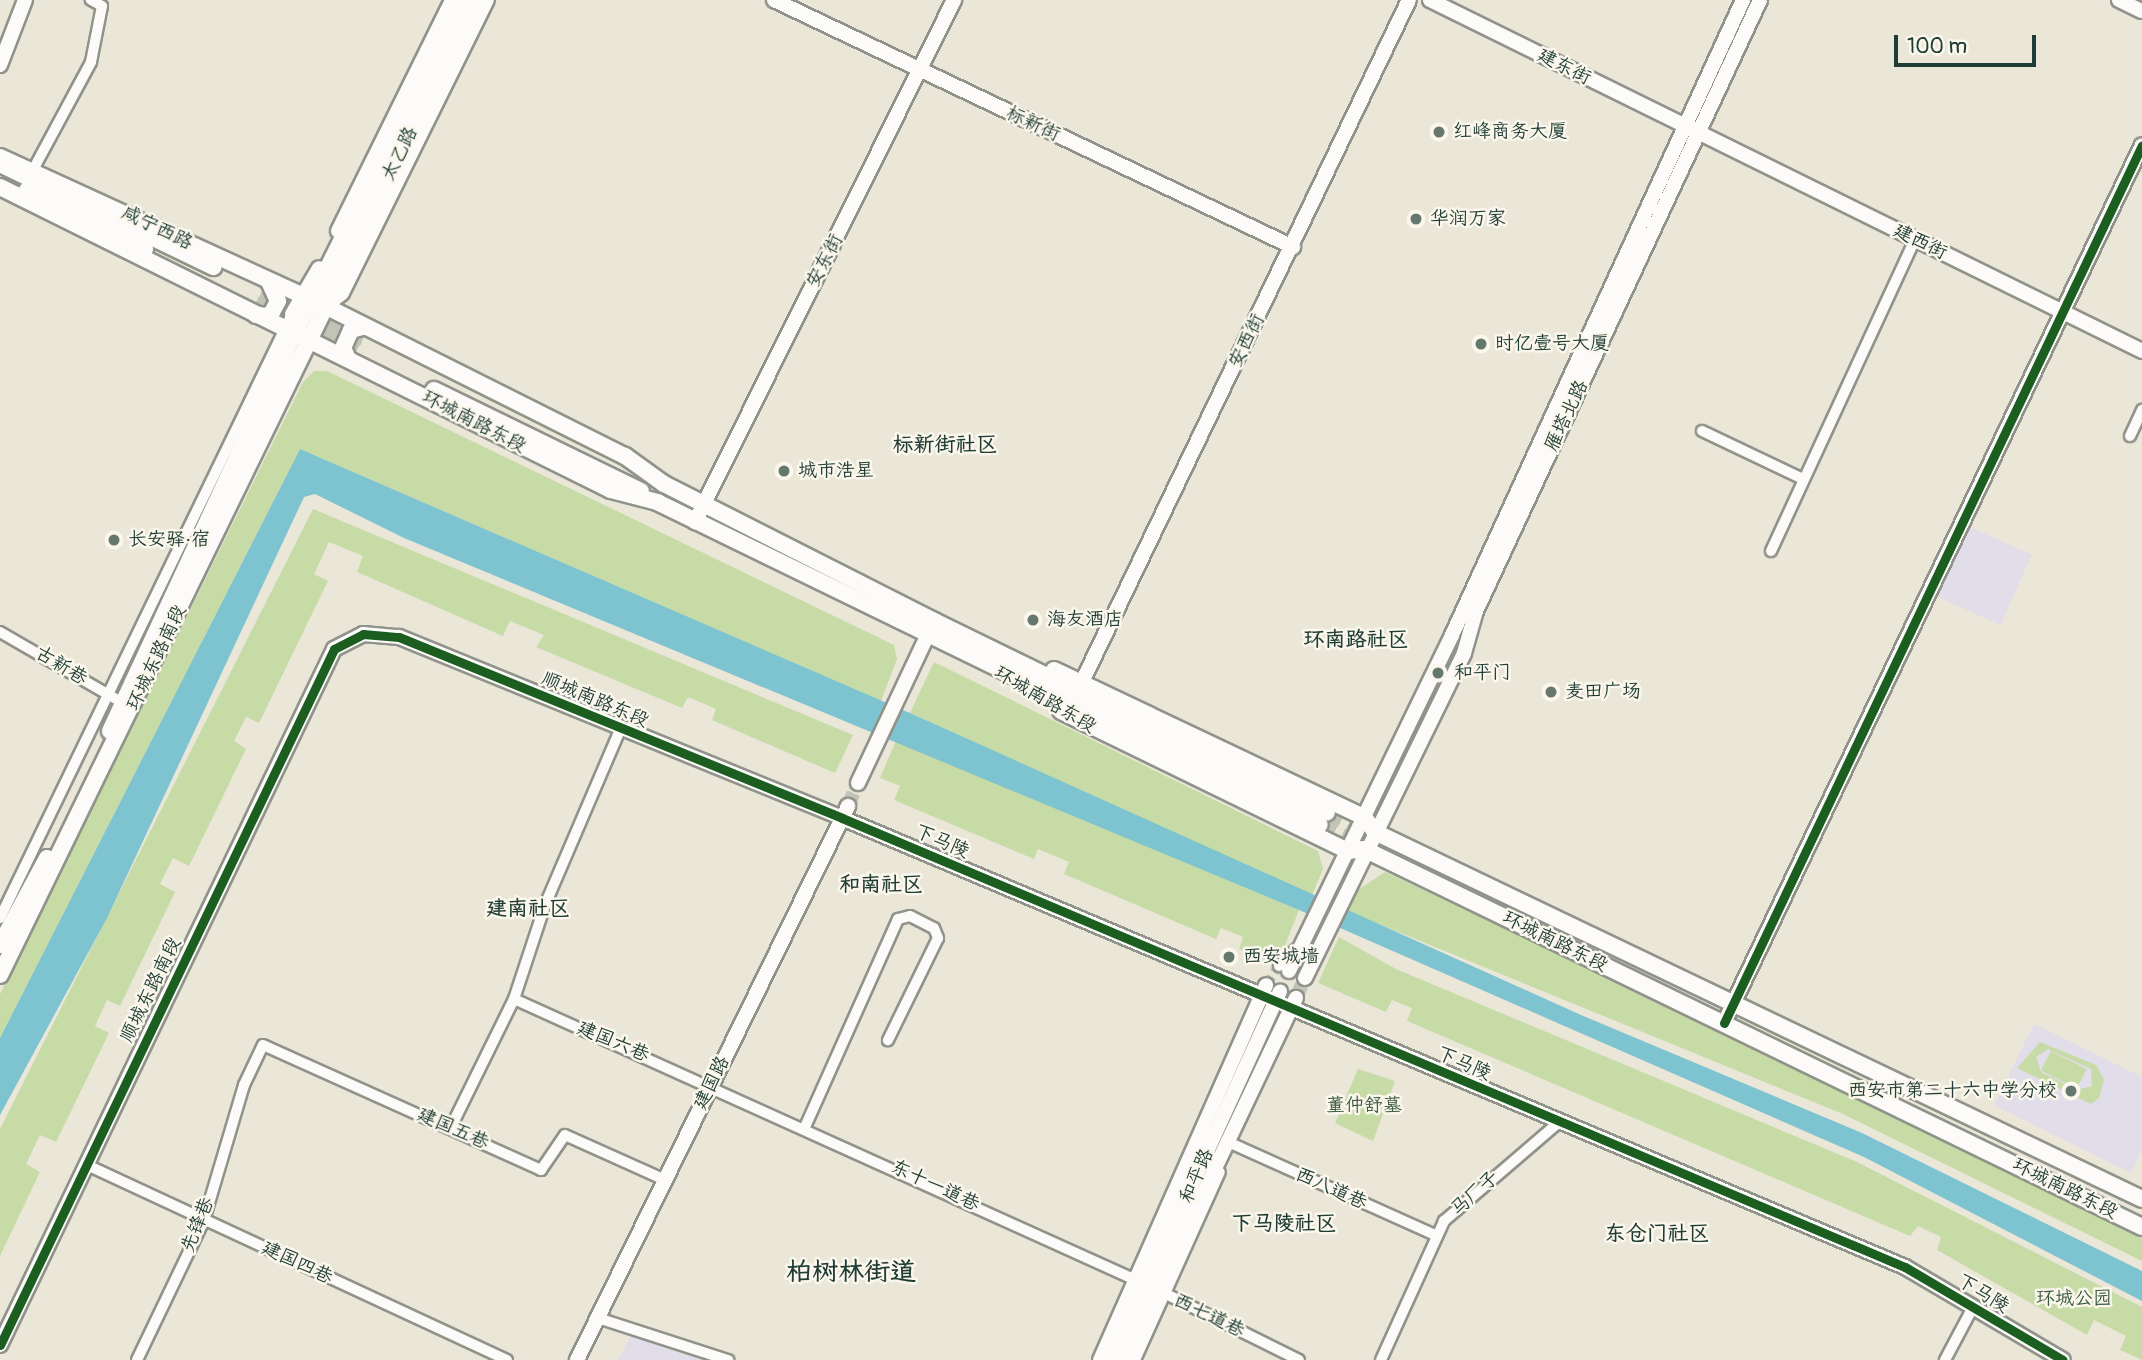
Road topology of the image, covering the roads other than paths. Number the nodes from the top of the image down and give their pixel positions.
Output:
1 (25, 0) edge
2 (91, 0) edge
3 (452, 0) edge
4 (462, 0) edge
5 (475, 0) edge
6 (487, 0) edge
7 (774, 0) edge
8 (954, 0) edge
9 (1409, 0) edge
10 (1430, 0) edge
11 (1743, 0) edge
12 (1760, 0) edge
13 (2119, 0) edge
14 (2142, 11) edge
15 (0, 65) edge
16 (920, 71) junction
17 (1684, 128) junction
18 (1698, 135) junction
19 (2142, 145) edge
20 (0, 151) edge
21 (0, 157) edge
22 (0, 164) edge
23 (31, 166) junction
24 (0, 177) edge
25 (3, 191) edge
26 (1915, 240) junction
27 (1293, 247) junction
28 (261, 298) junction
29 (313, 301) junction
30 (2061, 311) junction
31 (295, 328) junction
32 (358, 344) junction
33 (2142, 351) edge
34 (2142, 410) edge
35 (1702, 431) dead end
36 (2130, 436) dead end
37 (1803, 479) junction
38 (703, 504) junction
39 (695, 522) junction
40 (1771, 551) dead end
41 (934, 621) junction
42 (0, 632) edge
43 (927, 638) junction
44 (334, 649) joint
45 (974, 649) junction
46 (1083, 680) junction
47 (108, 694) junction
48 (123, 703) junction
49 (620, 730) junction
50 (858, 783) tunnel mouth
51 (845, 812) junction
52 (1364, 817) junction
53 (1323, 819) tunnel mouth
54 (1375, 832) junction
55 (1356, 850) junction
56 (0, 918) edge
57 (1315, 939) junction
58 (0, 945) edge
59 (1284, 969) tunnel mouth
60 (2, 972) edge
61 (1305, 978) tunnel mouth
62 (1270, 995) junction
63 (514, 999) junction
64 (1293, 1004) junction
65 (1734, 1004) junction
66 (1724, 1023) junction
67 (888, 1040) dead end
68 (712, 1084) junction
69 (244, 1085) joint
70 (1558, 1123) junction
71 (451, 1127) junction
72 (805, 1127) junction
73 (1229, 1143) junction
74 (87, 1165) junction
75 (665, 1180) junction
76 (2142, 1199) edge
77 (204, 1220) junction
78 (2142, 1227) edge
79 (1437, 1236) junction
80 (1152, 1287) junction
81 (1972, 1309) junction
82 (598, 1318) junction
83 (0, 1345) edge
84 (137, 1360) edge
85 (507, 1360) edge
86 (577, 1360) edge
87 (728, 1360) edge
88 (1100, 1360) edge
89 (1112, 1360) edge
90 (1124, 1360) edge
91 (1135, 1360) edge
92 (1299, 1360) edge
93 (1381, 1360) edge
94 (1945, 1360) edge
95 (2063, 1360) edge

1 - 15 street
2 - 23 street
3 - 29 street
4 - 29 main road, 太乙路
5 - 29 main road, 太乙路
6 - 29 street
7 - 16 street, 标新街
8 - 16 street, 安东街
9 - 27 street, 安西街
10 - 17 street, 建东街
11 - 17 street, 雁塔北路
12 - 18 street, 雁塔北路
13 - 14 street
16 - 27 street, 标新街
16 - 38 street, 安东街
17 - 18 street, 建东街
17 - 52 street, 雁塔北路
18 - 26 street, 建西街
18 - 54 street, 雁塔北路
19 - 30 street
20 - 23 street
21 - 23 main road, 咸宁西路
22 - 28 main road, 咸宁西路
23 - 28 main road, 咸宁西路
24 - 28 main road, 咸宁西路
25 - 28 main road, 咸宁西路
26 - 30 street, 建西街
26 - 37 street
27 - 46 street, 安西街
28 - 29 main road, 咸宁西路
28 - 31 main road, 咸宁西路
29 - 31 main road
29 - 31 street
29 - 32 main road, 环城南路东段
30 - 33 street, 建西街
30 - 65 street
31 - 32 main road, 环城南路东段
31 - 47 street
31 - 48 main road, 环城东路南段
31 - 60 main road, 环城东路南段
32 - 38 main road, 环城南路东段
32 - 39 main road, 环城南路东段
34 - 36 street
35 - 37 street
37 - 40 street
38 - 39 street, 安东街
38 - 41 main road, 环城南路东段
39 - 43 main road, 环城南路东段
41 - 43 street
41 - 45 main road, 环城南路东段
42 - 47 street, 古新巷
43 - 45 main road, 环城南路东段
43 - 50 street
44 - 49 street, 顺城南路东段
44 - 74 street, 顺城东路南段
45 - 46 main road, 环城南路东段
45 - 53 main road, 环城南路东段
45 - 55 main road, 环城南路东段
46 - 52 main road, 环城南路东段
47 - 48 street, 古新巷
47 - 56 street
48 - 58 main road, 环城东路南段
49 - 51 street, 顺城南路东段
49 - 63 street
51 - 62 street, 下马陵
51 - 68 street, 建国路
52 - 54 main road, 环城南路东段
52 - 55 street, 雁塔北路
54 - 55 street
54 - 65 main road, 环城南路东段
55 - 57 street
55 - 66 main road, 环城南路东段
57 - 59 street
57 - 61 street
62 - 64 street, 下马陵
62 - 80 street, 和平路
63 - 68 street, 建国六巷
63 - 71 street
64 - 70 street, 下马陵
64 - 73 street, 和平路
65 - 66 street
65 - 76 main road, 环城南路东段
66 - 78 main road, 环城南路东段
67 - 72 street
68 - 72 street, 东十一道巷
68 - 75 street, 建国路
69 - 71 street, 建国五巷
69 - 77 street, 先锋巷
70 - 79 street, 马厂子
70 - 81 street, 下马陵
71 - 75 street, 建国五巷
72 - 80 street, 东十一道巷
73 - 79 street, 西八道巷
73 - 80 street, 和平路
74 - 77 street, 建国四巷
74 - 83 street, 顺城东路南段
75 - 82 street, 建国路
77 - 84 street, 先锋巷
77 - 85 street, 建国四巷
79 - 93 street, 马厂子
80 - 88 street
80 - 89 street, 和平路
80 - 90 street, 和平路
80 - 91 street
80 - 92 street, 西七道巷
81 - 94 street
81 - 95 street, 下马陵
82 - 86 street, 建国路
82 - 87 street

